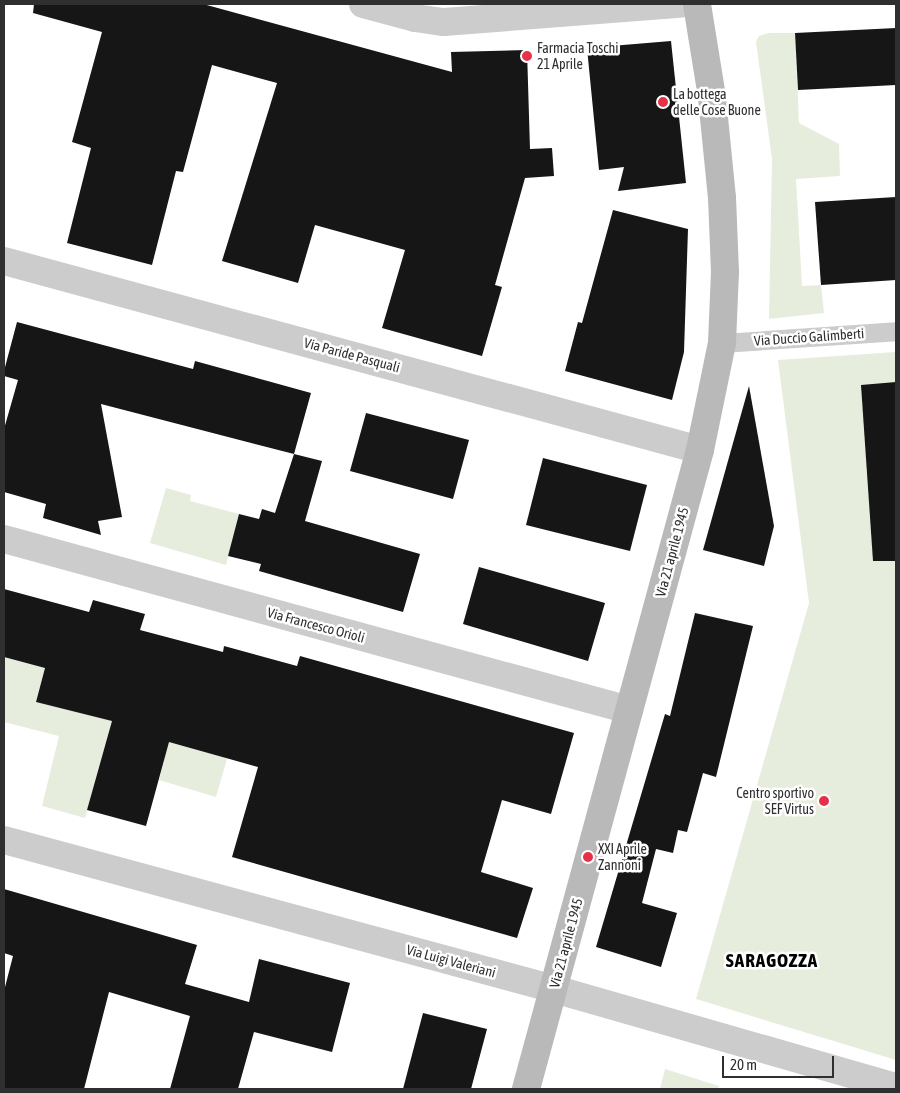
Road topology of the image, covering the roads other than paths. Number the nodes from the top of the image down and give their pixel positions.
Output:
1 (363, 4) edge
2 (679, 4) edge
3 (697, 4) edge
4 (4, 261) edge
5 (896, 331) edge
6 (722, 344) junction
7 (700, 450) junction
8 (4, 539) edge
9 (629, 710) junction
10 (4, 840) edge
11 (554, 989) junction
12 (896, 1087) edge
13 (526, 1089) edge

1 - 2 street
3 - 6 street, Via 21 aprile 1945
4 - 7 street, Via Paride Pasquali
5 - 6 lane, Via Duccio Galimberti
6 - 7 street, Via 21 aprile 1945
7 - 9 street, Via 21 aprile 1945
8 - 9 street, Via Francesco Orioli
9 - 11 street, Via 21 aprile 1945
10 - 11 street, Via Luigi Valeriani
11 - 12 street, Via Luigi Valeriani
11 - 13 street, Via 21 aprile 1945

